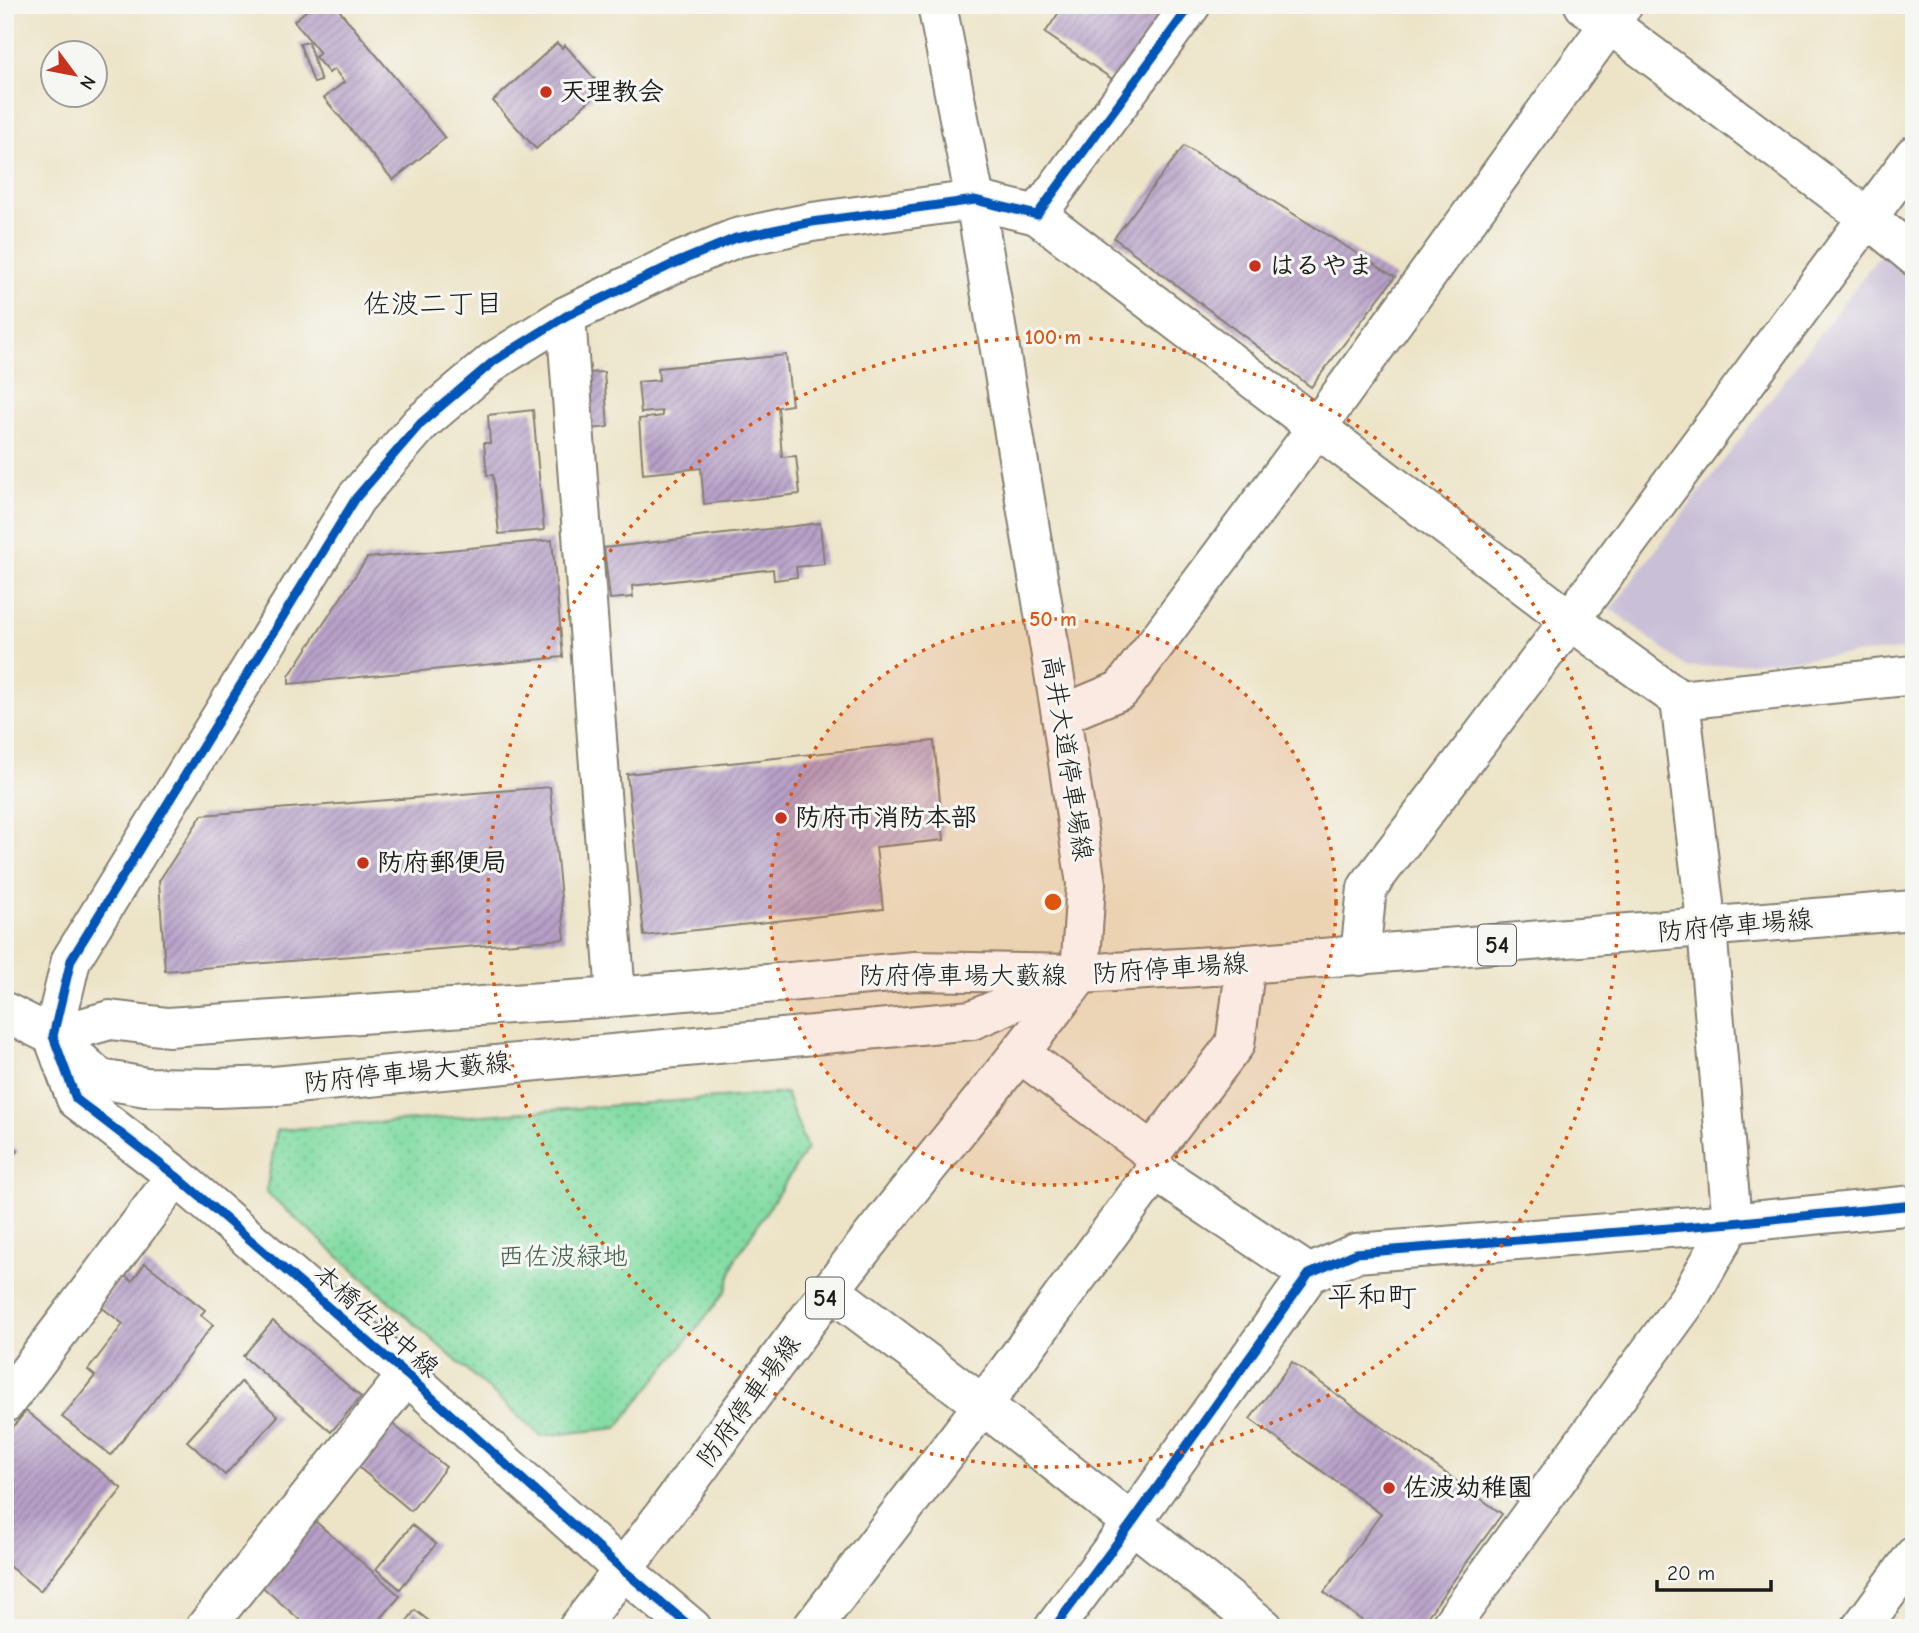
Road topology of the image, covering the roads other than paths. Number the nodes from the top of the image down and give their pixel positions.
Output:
1 (937, 5) edge
2 (1191, 5) edge
3 (1605, 11) edge
4 (1914, 155) edge
5 (975, 200) junction
6 (1037, 215) junction
7 (1867, 217) junction
8 (1914, 256) edge
9 (566, 316) junction
10 (1318, 426) junction
11 (1570, 620) junction
12 (1914, 674) edge
13 (1680, 700) junction
14 (1061, 715) junction
15 (1914, 910) edge
16 (1707, 929) junction
17 (1360, 956) junction
18 (1246, 964) junction
19 (1080, 974) junction
20 (615, 997) junction
21 (5, 1012) edge
22 (53, 1036) junction
23 (1021, 1054) junction
24 (1153, 1161) junction
25 (176, 1176) junction
26 (1914, 1205) edge
27 (1732, 1223) junction
28 (1309, 1274) junction
29 (830, 1290) junction
30 (407, 1376) junction
31 (5, 1404) edge
32 (983, 1405) junction
33 (1131, 1524) junction
34 (1914, 1556) edge
35 (624, 1570) junction
36 (205, 1628) edge
37 (578, 1628) edge
38 (692, 1628) edge
39 (812, 1628) edge
40 (1054, 1628) edge
41 (1264, 1628) edge
42 (1449, 1628) edge
43 (1861, 1628) edge

1 - 5 street, 高井大道停車場線
2 - 6 street
3 - 7 street
3 - 10 street
4 - 7 street
5 - 6 street
5 - 9 street
5 - 14 street, 高井大道停車場線
6 - 10 street
7 - 8 street
7 - 11 street
9 - 20 street
9 - 22 street
10 - 11 street
10 - 14 street
11 - 13 street
11 - 17 street
12 - 13 street
13 - 16 street
14 - 19 street, 高井大道停車場線
15 - 16 street, 防府停車場線 / 54
16 - 17 street, 防府停車場線 / 54
16 - 27 street
17 - 18 street, 防府停車場線 / 54
18 - 19 street, 防府停車場線 / 54
18 - 24 street
19 - 20 street, 防府停車場大藪線
19 - 22 street, 防府停車場大藪線
19 - 23 street, 防府停車場線 / 54
20 - 22 street, 防府停車場大藪線
21 - 22 street, 防府停車場大藪線
22 - 25 street, 本橋佐波中線
23 - 24 street
23 - 29 street, 防府停車場線 / 54
24 - 28 street
24 - 32 street
25 - 30 street, 本橋佐波中線
25 - 31 street
26 - 27 street
27 - 28 street
27 - 42 street
28 - 33 street
29 - 32 street
29 - 35 street, 防府停車場線 / 54
30 - 35 street, 本橋佐波中線
30 - 36 street
32 - 33 street
32 - 39 street
33 - 40 street
33 - 41 street
34 - 43 street
35 - 37 street, 防府停車場線 / 54
35 - 38 street, 本橋佐波中線

